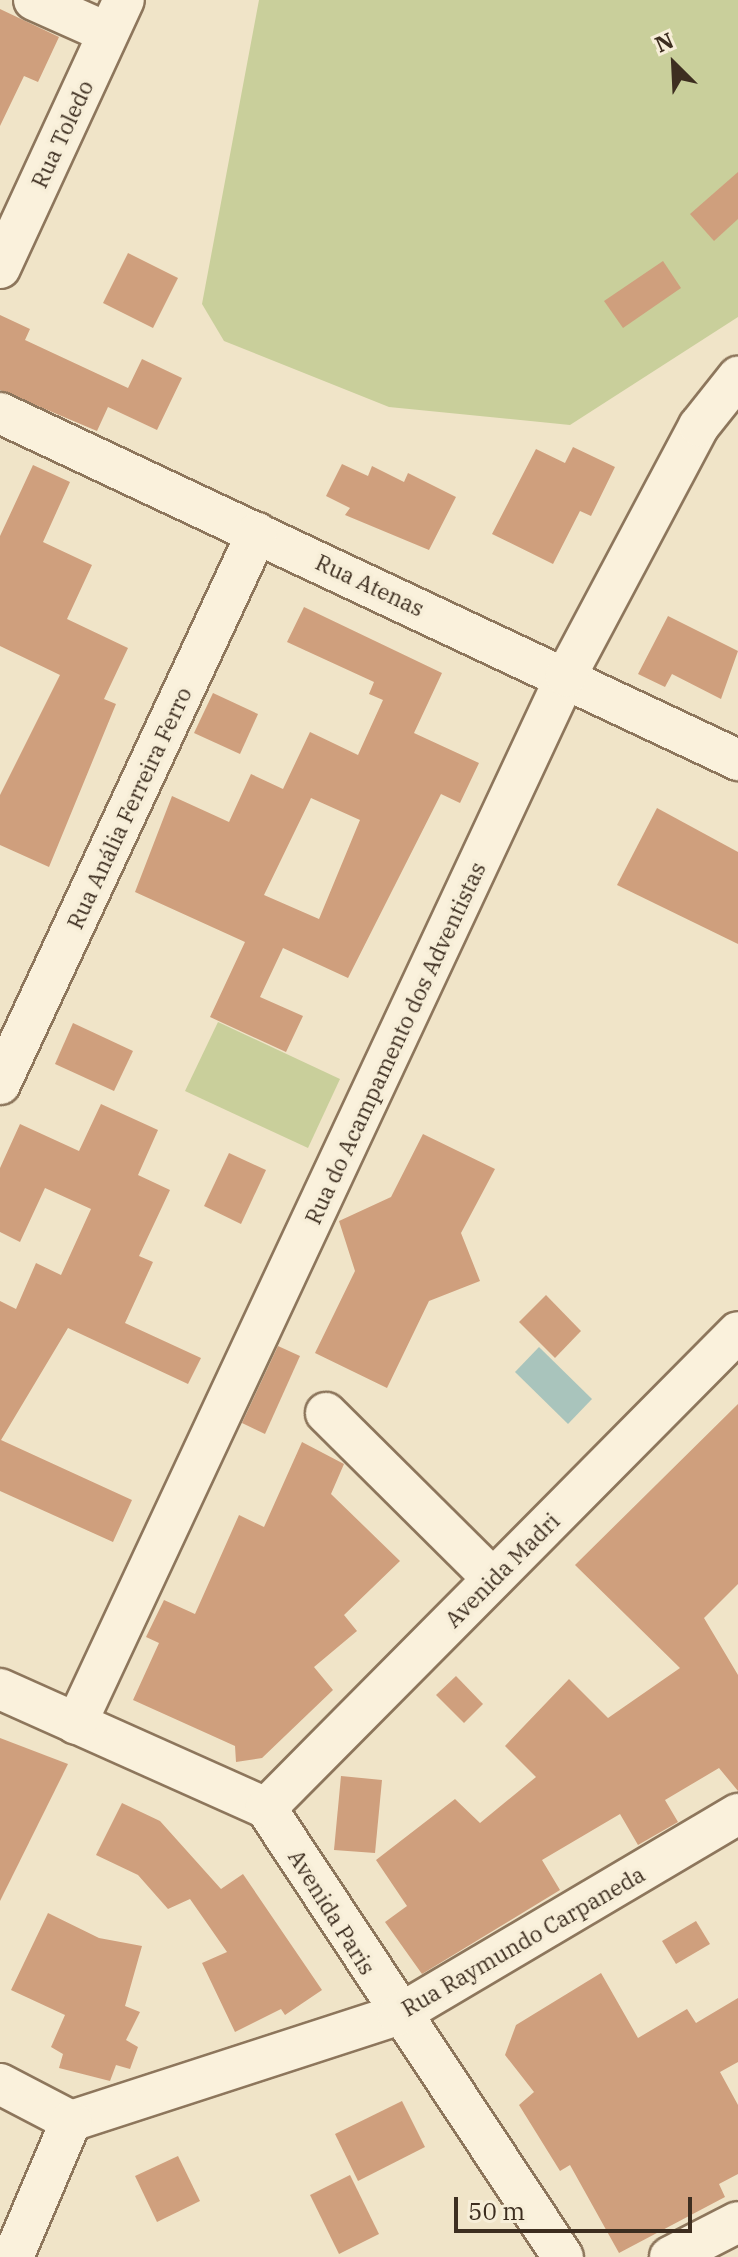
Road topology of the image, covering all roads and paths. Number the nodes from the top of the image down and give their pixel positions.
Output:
1 (34, 0) edge
2 (116, 17) edge
3 (0, 268) edge
4 (738, 377) edge
5 (0, 413) edge
6 (257, 533) junction
7 (566, 676) junction
8 (738, 760) edge
9 (0, 1084) edge
10 (738, 1332) edge
11 (326, 1413) dead end
12 (493, 1579) junction
13 (0, 1689) edge
14 (76, 1724) junction
15 (266, 1808) junction
16 (738, 1814) edge
17 (398, 2015) junction
18 (0, 2084) edge
19 (71, 2121) junction
20 (738, 2222) edge
21 (13, 2257) edge
22 (563, 2257) edge
23 (670, 2257) edge

1 - 2 street
2 - 3 street, Rua Toledo
4 - 7 street, Rua do Acampamento dos Adventistas
5 - 6 street, Rua Atenas
6 - 7 street, Rua Atenas
6 - 9 street, Rua Anália Ferreira Ferro
7 - 8 street, Rua Atenas
7 - 14 street, Rua do Acampamento dos Adventistas
10 - 12 street, Avenida Madri
11 - 12 street
12 - 15 street, Avenida Madri
13 - 14 street
14 - 15 street
15 - 17 street, Avenida Paris
16 - 17 street, Rua Raymundo Carpaneda
17 - 19 street, Rua Raymundo Carpaneda
17 - 22 street, Avenida Paris
18 - 19 street
19 - 21 street
20 - 23 street

